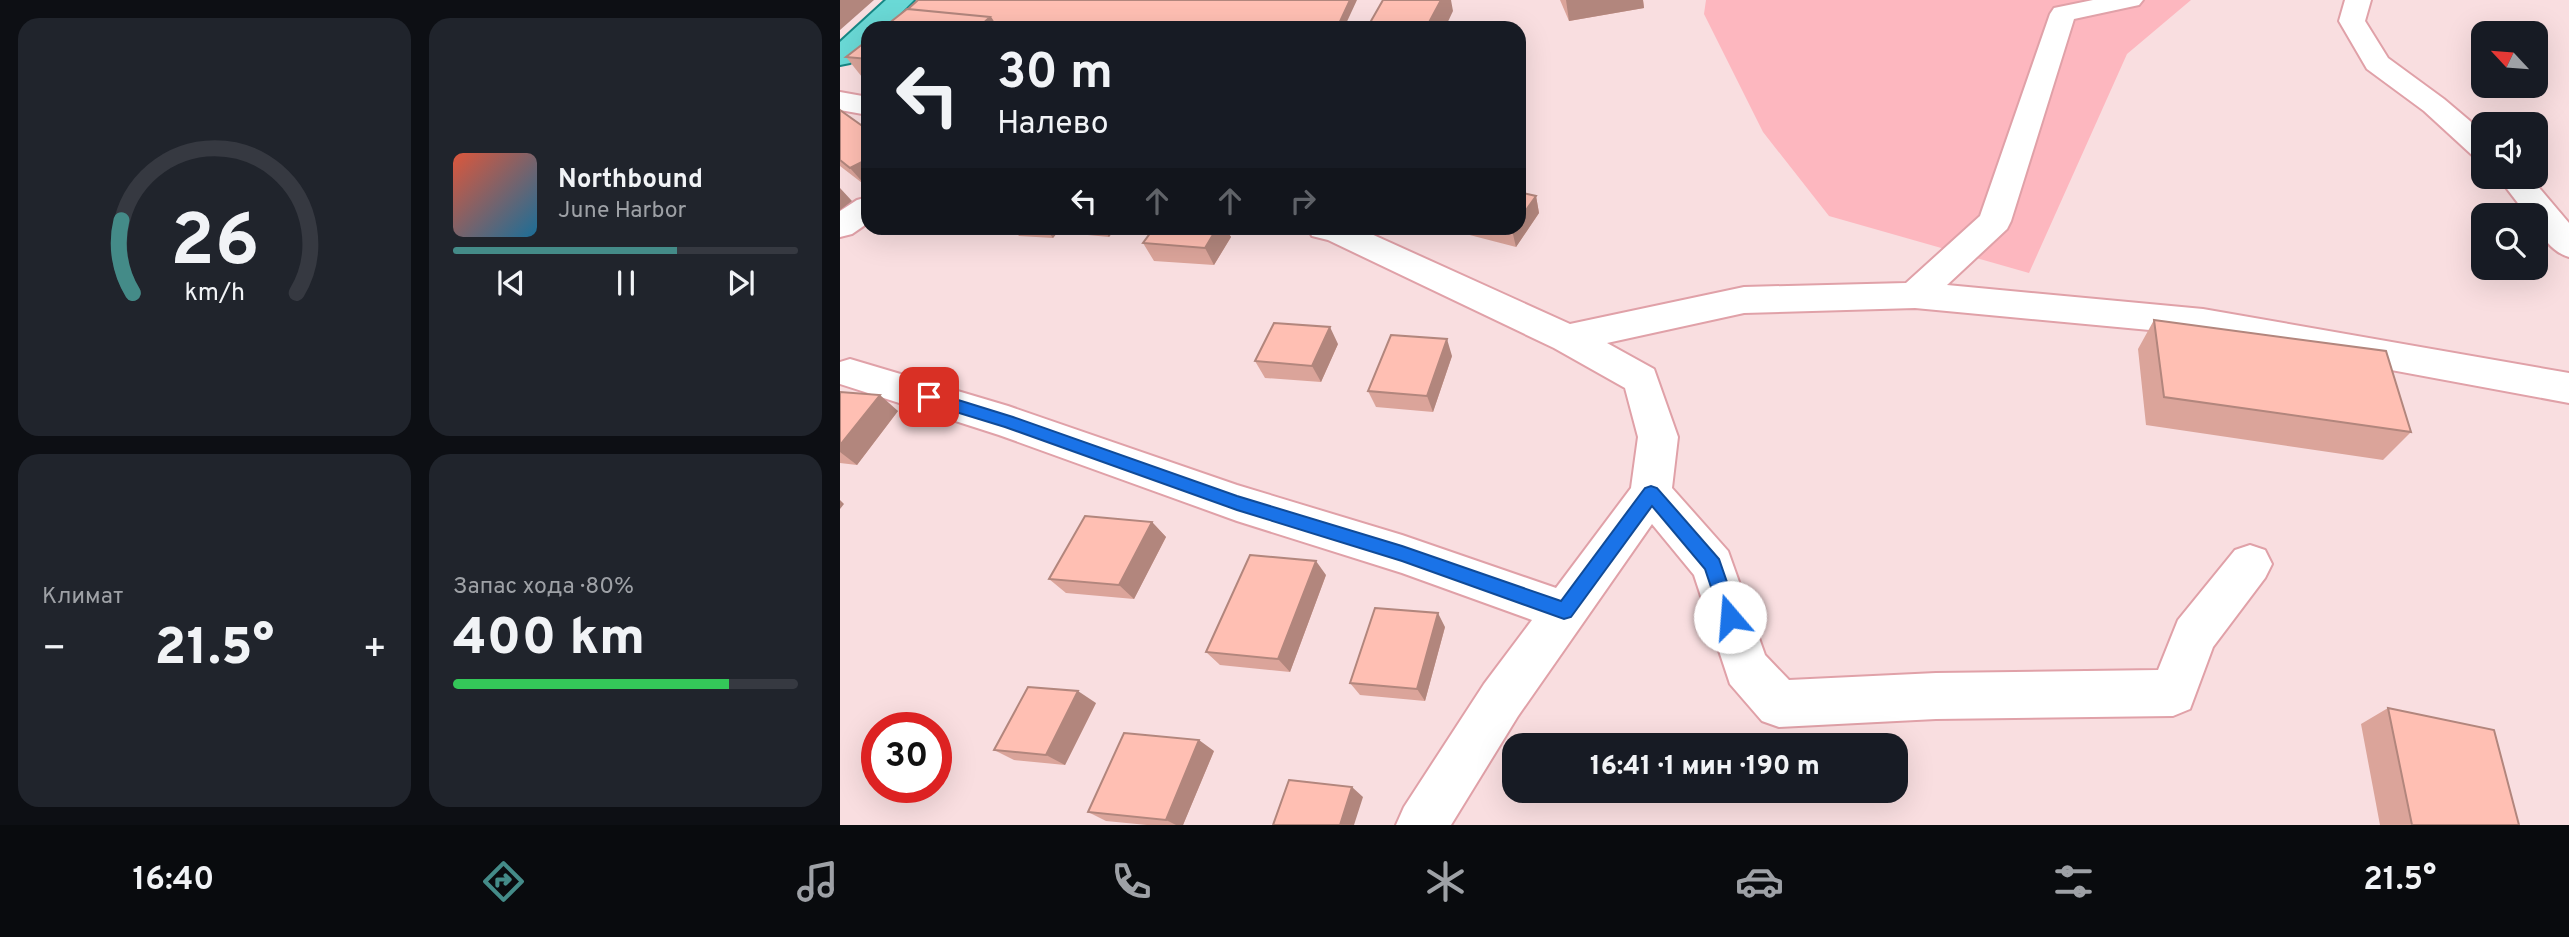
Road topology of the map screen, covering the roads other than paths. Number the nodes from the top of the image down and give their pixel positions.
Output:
1 (901, 0) edge
2 (2130, 0) edge
3 (2358, 0) edge
4 (878, 21) edge
5 (861, 37) edge
6 (840, 57) edge
7 (840, 101) edge
8 (861, 105) edge
9 (2471, 137) edge
10 (2523, 189) edge
11 (861, 212) edge
12 (840, 226) edge
13 (1345, 235) edge
14 (2569, 245) edge
15 (1915, 295) junction
16 (1567, 338) junction
17 (850, 373) dead end
18 (2569, 388) edge
19 (1651, 493) junction
20 (2250, 564) dead end
21 (1564, 611) junction
22 (1422, 825) edge

1 - 4 main road
2 - 15 street
3 - 9 street
5 - 6 main road
7 - 8 street
10 - 14 street
11 - 12 street
13 - 16 street
15 - 16 street
15 - 18 street
16 - 19 street
17 - 21 street
19 - 20 street
19 - 21 street
21 - 22 street

